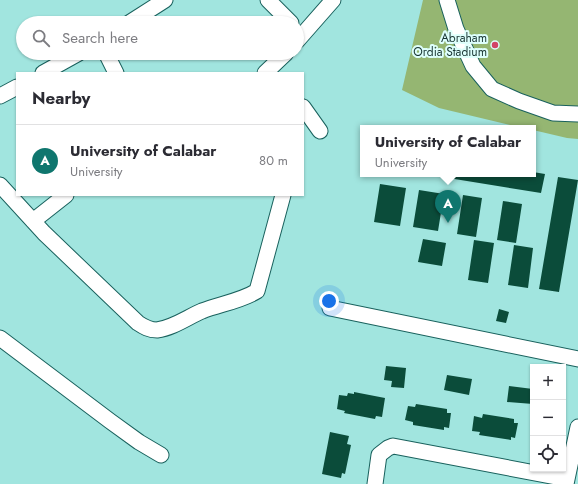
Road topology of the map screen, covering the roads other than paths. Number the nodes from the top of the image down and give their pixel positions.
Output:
1 (165, 0) edge
2 (268, 0) edge
3 (333, 0) edge
4 (447, 0) edge
5 (140, 16) edge
6 (284, 16) edge
7 (304, 30) edge
8 (66, 60) edge
9 (110, 60) edge
10 (280, 60) edge
11 (271, 71) edge
12 (45, 72) edge
13 (116, 72) edge
14 (16, 88) edge
15 (0, 96) edge
16 (304, 108) edge
17 (578, 114) edge
18 (320, 131) dead end
19 (0, 185) edge
20 (65, 196) edge
21 (283, 196) edge
22 (33, 221) junction
23 (330, 308) dead end
24 (0, 338) edge
25 (578, 359) edge
26 (578, 428) edge
27 (161, 455) dead end
28 (567, 481) edge
29 (375, 484) edge

1 - 5 street
2 - 6 street
3 - 7 street
4 - 17 street
8 - 12 street
9 - 13 street
10 - 11 street
14 - 15 street
16 - 18 street
19 - 22 street
20 - 22 street
21 - 22 street
23 - 25 street
24 - 27 street
26 - 28 street
28 - 29 street

